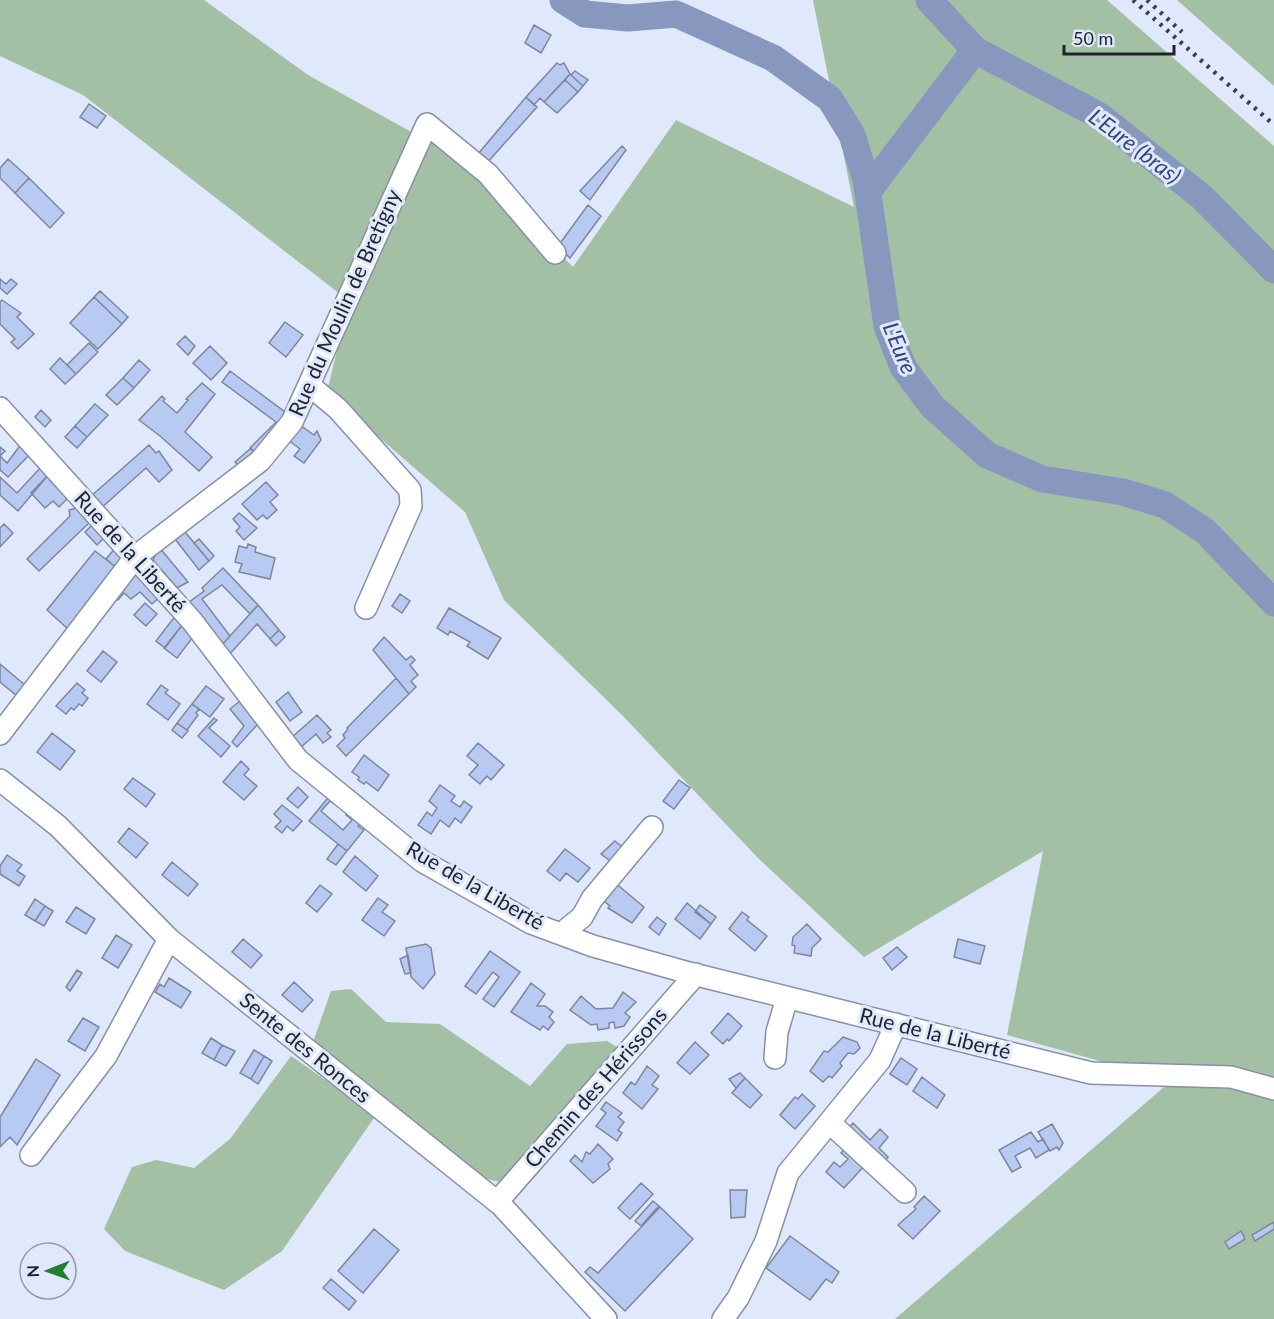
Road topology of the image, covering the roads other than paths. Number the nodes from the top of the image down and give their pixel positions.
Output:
1 (555, 253) dead end
2 (309, 386) junction
3 (0, 408) edge
4 (136, 556) junction
5 (366, 608) dead end
6 (0, 734) edge
7 (0, 780) edge
8 (652, 827) dead end
9 (561, 934) junction
10 (169, 939) junction
11 (696, 974) junction
12 (787, 998) junction
13 (896, 1024) junction
14 (775, 1058) dead end
15 (1274, 1089) edge
16 (830, 1123) junction
17 (31, 1155) dead end
18 (905, 1192) dead end
19 (497, 1202) junction
20 (606, 1319) edge
21 (723, 1319) edge

1 - 2 street, Rue du Moulin de Bretigny
2 - 4 street, Rue du Moulin de Bretigny
2 - 5 street
3 - 4 street, Rue de la Liberté
4 - 6 street, Rue du Moulin de Bretigny
4 - 9 street, Rue de la Liberté
7 - 10 street, Sente des Ronces
8 - 9 street
9 - 11 street, Rue de la Liberté
10 - 17 street
10 - 19 street, Sente des Ronces
11 - 12 street, Rue de la Liberté
11 - 19 street, Chemin des Hérissons
12 - 13 street, Rue de la Liberté
12 - 14 street
13 - 15 street, Rue de la Liberté
13 - 16 street
16 - 18 street
16 - 21 street
19 - 20 street, Sente des Ronces

